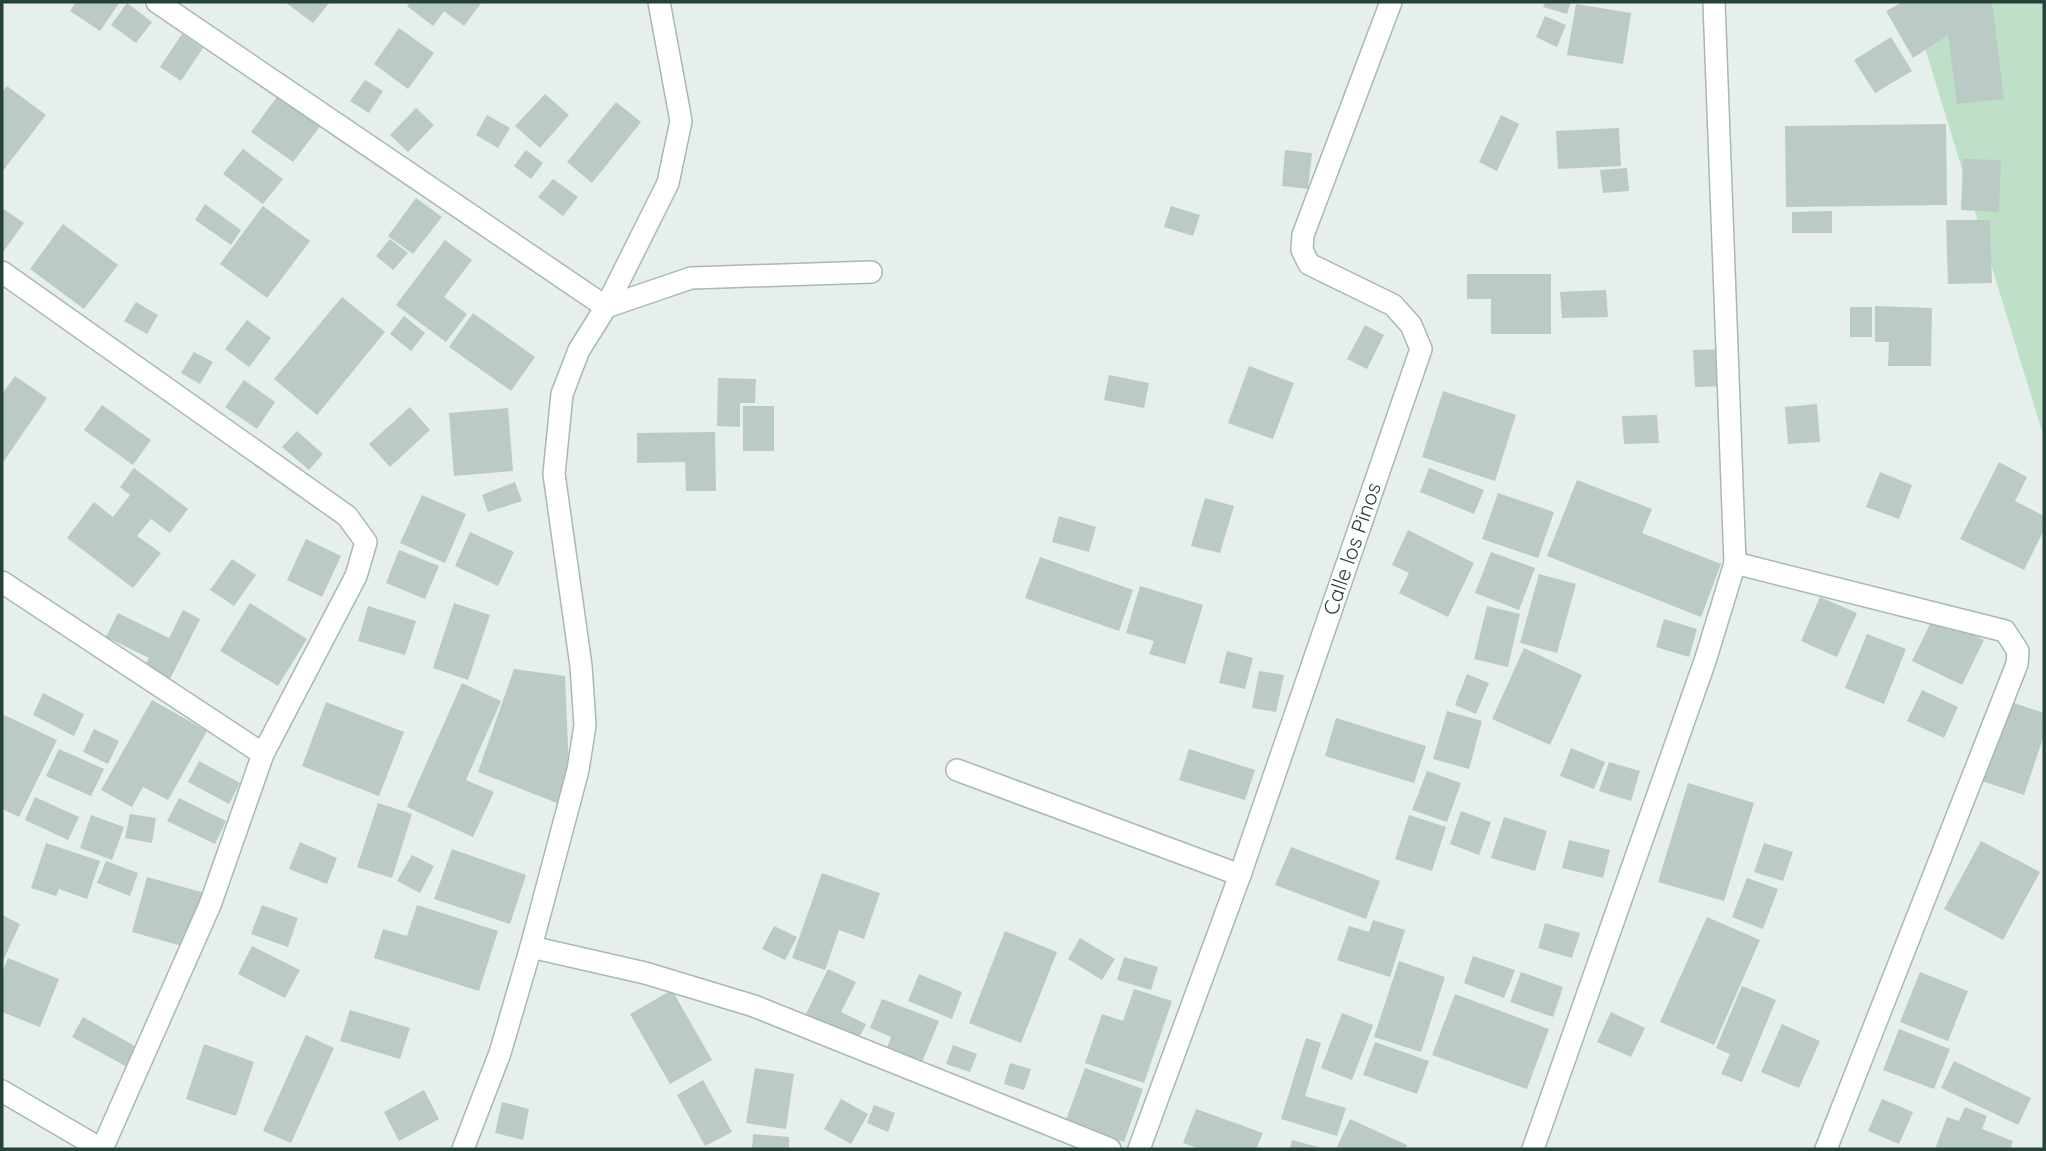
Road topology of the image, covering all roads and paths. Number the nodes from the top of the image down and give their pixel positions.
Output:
1 (157, 2) edge
2 (659, 2) edge
3 (1391, 2) edge
4 (1714, 2) edge
5 (2, 272) edge
6 (871, 272) dead end
7 (606, 307) junction
8 (1735, 563) junction
9 (2, 582) edge
10 (263, 754) junction
11 (957, 769) dead end
12 (1240, 875) junction
13 (531, 947) junction
14 (2, 1091) edge
15 (102, 1149) edge
16 (463, 1149) edge
17 (1110, 1149) edge
18 (1139, 1149) edge
19 (1533, 1149) edge
20 (1826, 1149) edge

1 - 7 street
2 - 7 street
3 - 12 street, Calle los Pinos
4 - 8 street
5 - 10 street
6 - 7 street
7 - 13 street
8 - 19 street
8 - 20 street
9 - 10 street
10 - 15 street
11 - 12 street
12 - 18 street, Calle los Pinos
13 - 16 street
13 - 17 street
14 - 15 street

